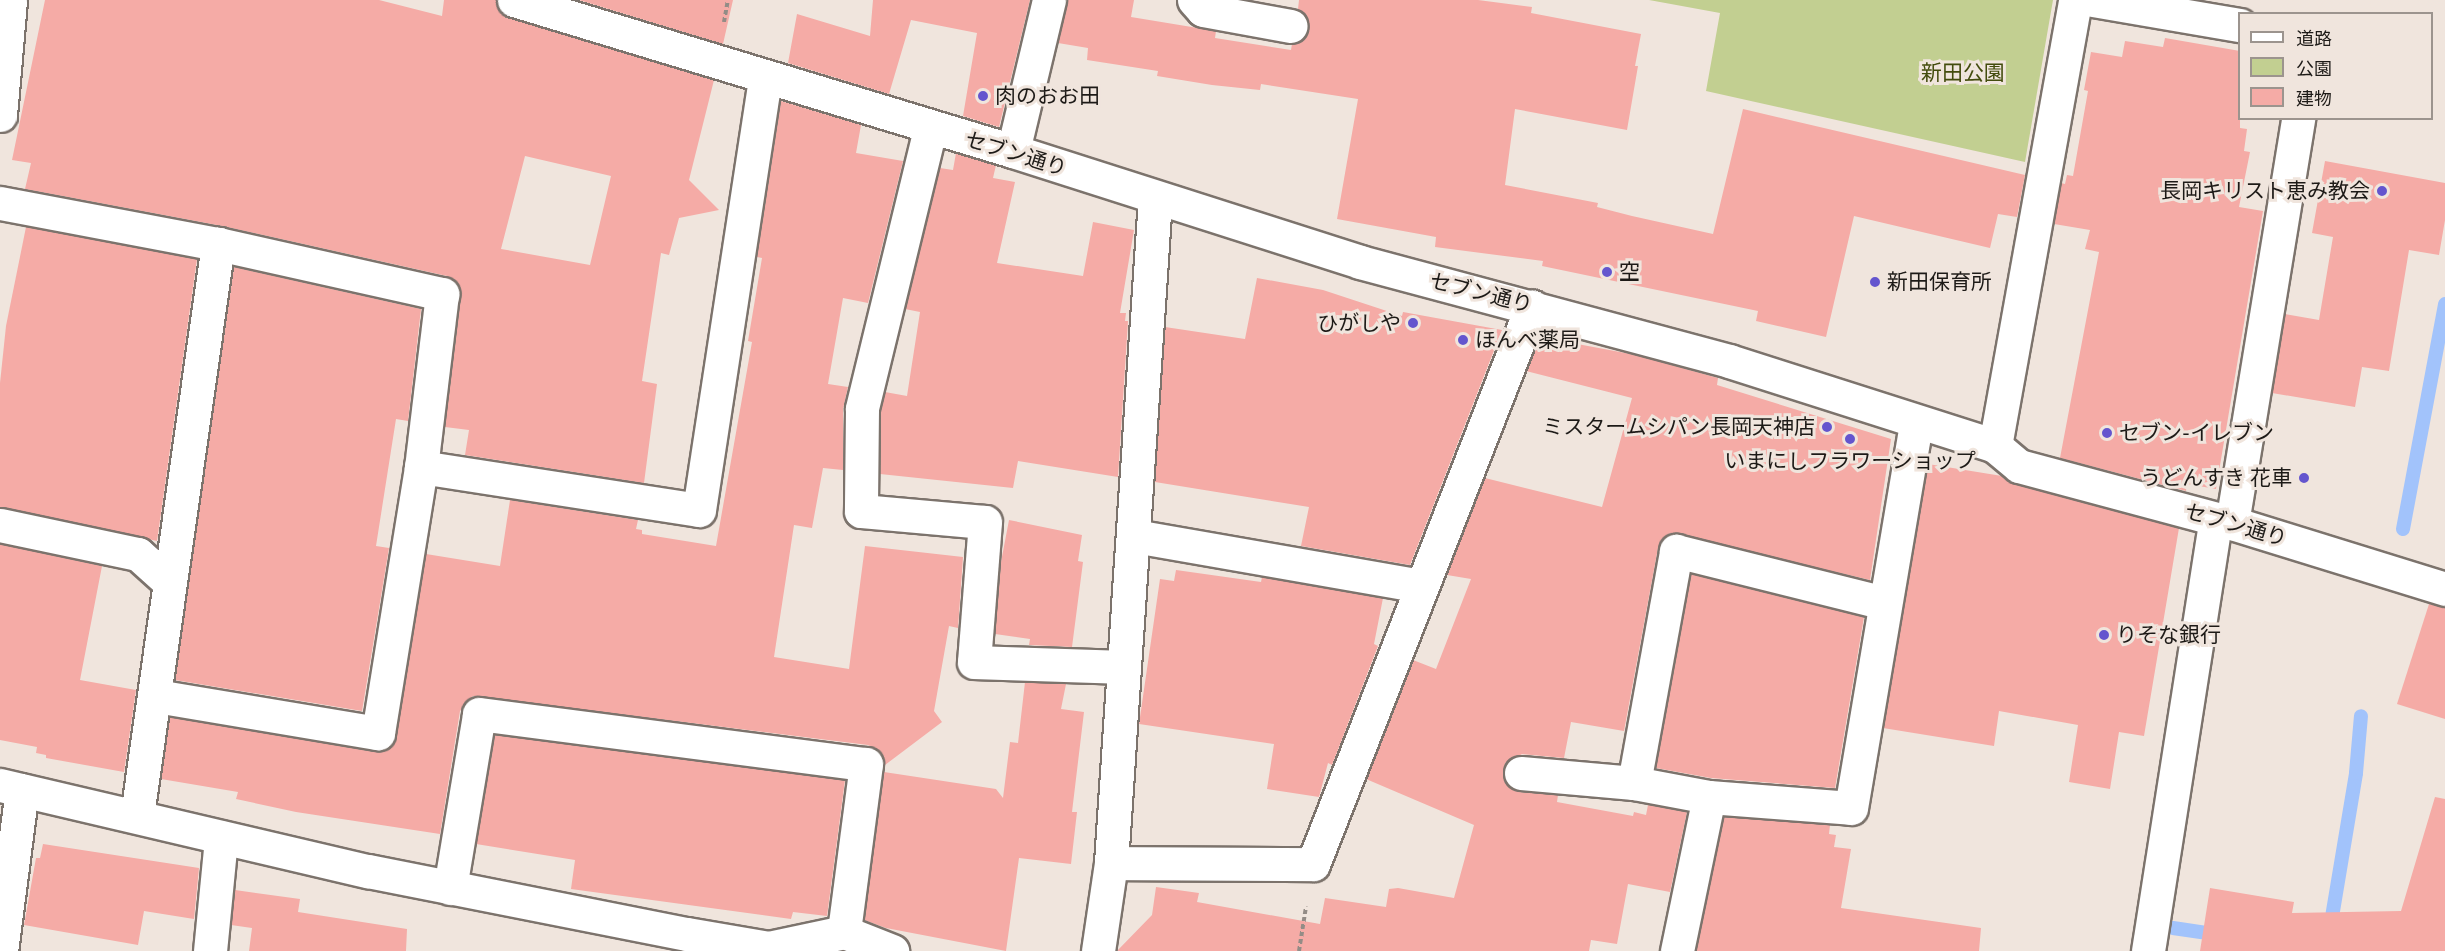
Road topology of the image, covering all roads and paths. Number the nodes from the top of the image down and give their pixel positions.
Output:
1 (9, 0) edge
2 (514, 0) edge
3 (1049, 0) edge
4 (1194, 0) edge
5 (2075, 0) edge
6 (2093, 0) edge
7 (2238, 25) edge
8 (1291, 26) dead end
9 (765, 79) junction
10 (1, 84) edge
11 (0, 116) edge
12 (2298, 120) edge
13 (930, 129) junction
14 (1013, 151) junction
15 (1155, 199) junction
16 (0, 203) edge
17 (218, 244) junction
18 (1532, 306) junction
19 (1916, 422) junction
20 (1995, 446) junction
21 (421, 467) junction
22 (2224, 521) junction
23 (0, 525) edge
24 (1135, 536) junction
25 (168, 581) junction
26 (1421, 586) junction
27 (2445, 589) edge
28 (1885, 603) junction
29 (1124, 667) junction
30 (156, 696) junction
31 (1521, 773) dead end
32 (1634, 783) junction
33 (11, 787) edge
34 (1709, 797) junction
35 (137, 815) junction
36 (221, 838) junction
37 (1111, 863) junction
38 (450, 888) junction
39 (844, 932) junction
40 (1, 951) edge
41 (210, 951) edge
42 (892, 951) edge
43 (1098, 951) edge
44 (1677, 951) edge
45 (2148, 951) edge

1 - 10 street
2 - 9 street, セブン通り
3 - 14 street
4 - 8 street
5 - 20 street
6 - 7 street
9 - 13 street, セブン通り
9 - 21 street
10 - 11 street
12 - 22 street
13 - 14 street, セブン通り
13 - 29 street
14 - 15 street, セブン通り
15 - 18 street, セブン通り
15 - 24 street
16 - 17 street
17 - 21 street
17 - 25 street
18 - 19 street, セブン通り
18 - 26 street
19 - 20 street, セブン通り
19 - 28 street
20 - 22 street, セブン通り
21 - 30 street
22 - 27 street, セブン通り
22 - 45 street
23 - 25 street
24 - 26 street
24 - 29 street
25 - 30 street
26 - 37 street
28 - 32 street
28 - 34 street
29 - 37 street
30 - 35 street
31 - 32 street
32 - 34 street
33 - 35 street
33 - 40 street
34 - 44 street
35 - 36 street
36 - 38 street
36 - 41 street
37 - 43 street
38 - 39 street
38 - 39 street
39 - 42 street

